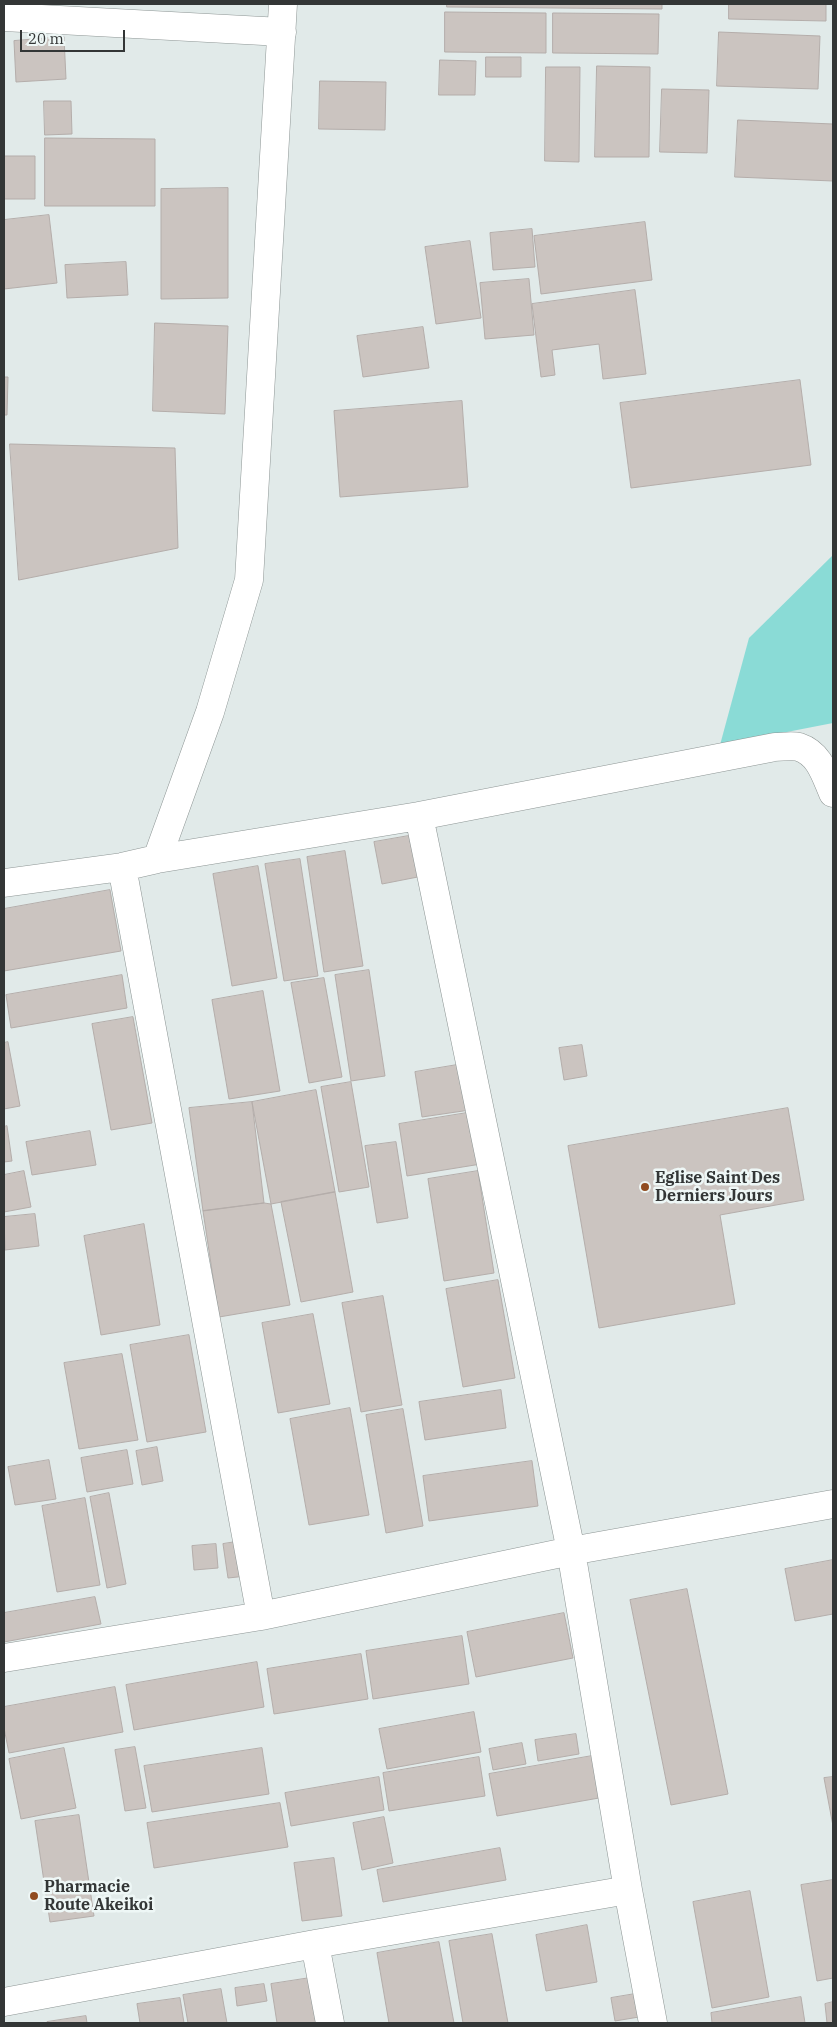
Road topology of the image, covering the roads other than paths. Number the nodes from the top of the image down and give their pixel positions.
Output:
1 (283, 4) edge
2 (4, 17) edge
3 (282, 32) junction
4 (833, 793) edge
5 (419, 816) junction
6 (157, 860) junction
7 (122, 867) junction
8 (4, 883) edge
9 (833, 1504) edge
10 (571, 1551) junction
11 (261, 1616) junction
12 (4, 1658) edge
13 (628, 1890) junction
14 (315, 1944) junction
15 (4, 2002) edge
16 (330, 2023) edge
17 (653, 2023) edge

1 - 3 street
2 - 3 street
3 - 6 street
4 - 5 street
5 - 6 street
5 - 10 street
6 - 7 street
7 - 8 street
7 - 11 street
9 - 10 street
10 - 11 street
10 - 13 street
11 - 12 street
13 - 14 street
13 - 17 street
14 - 15 street
14 - 16 street

